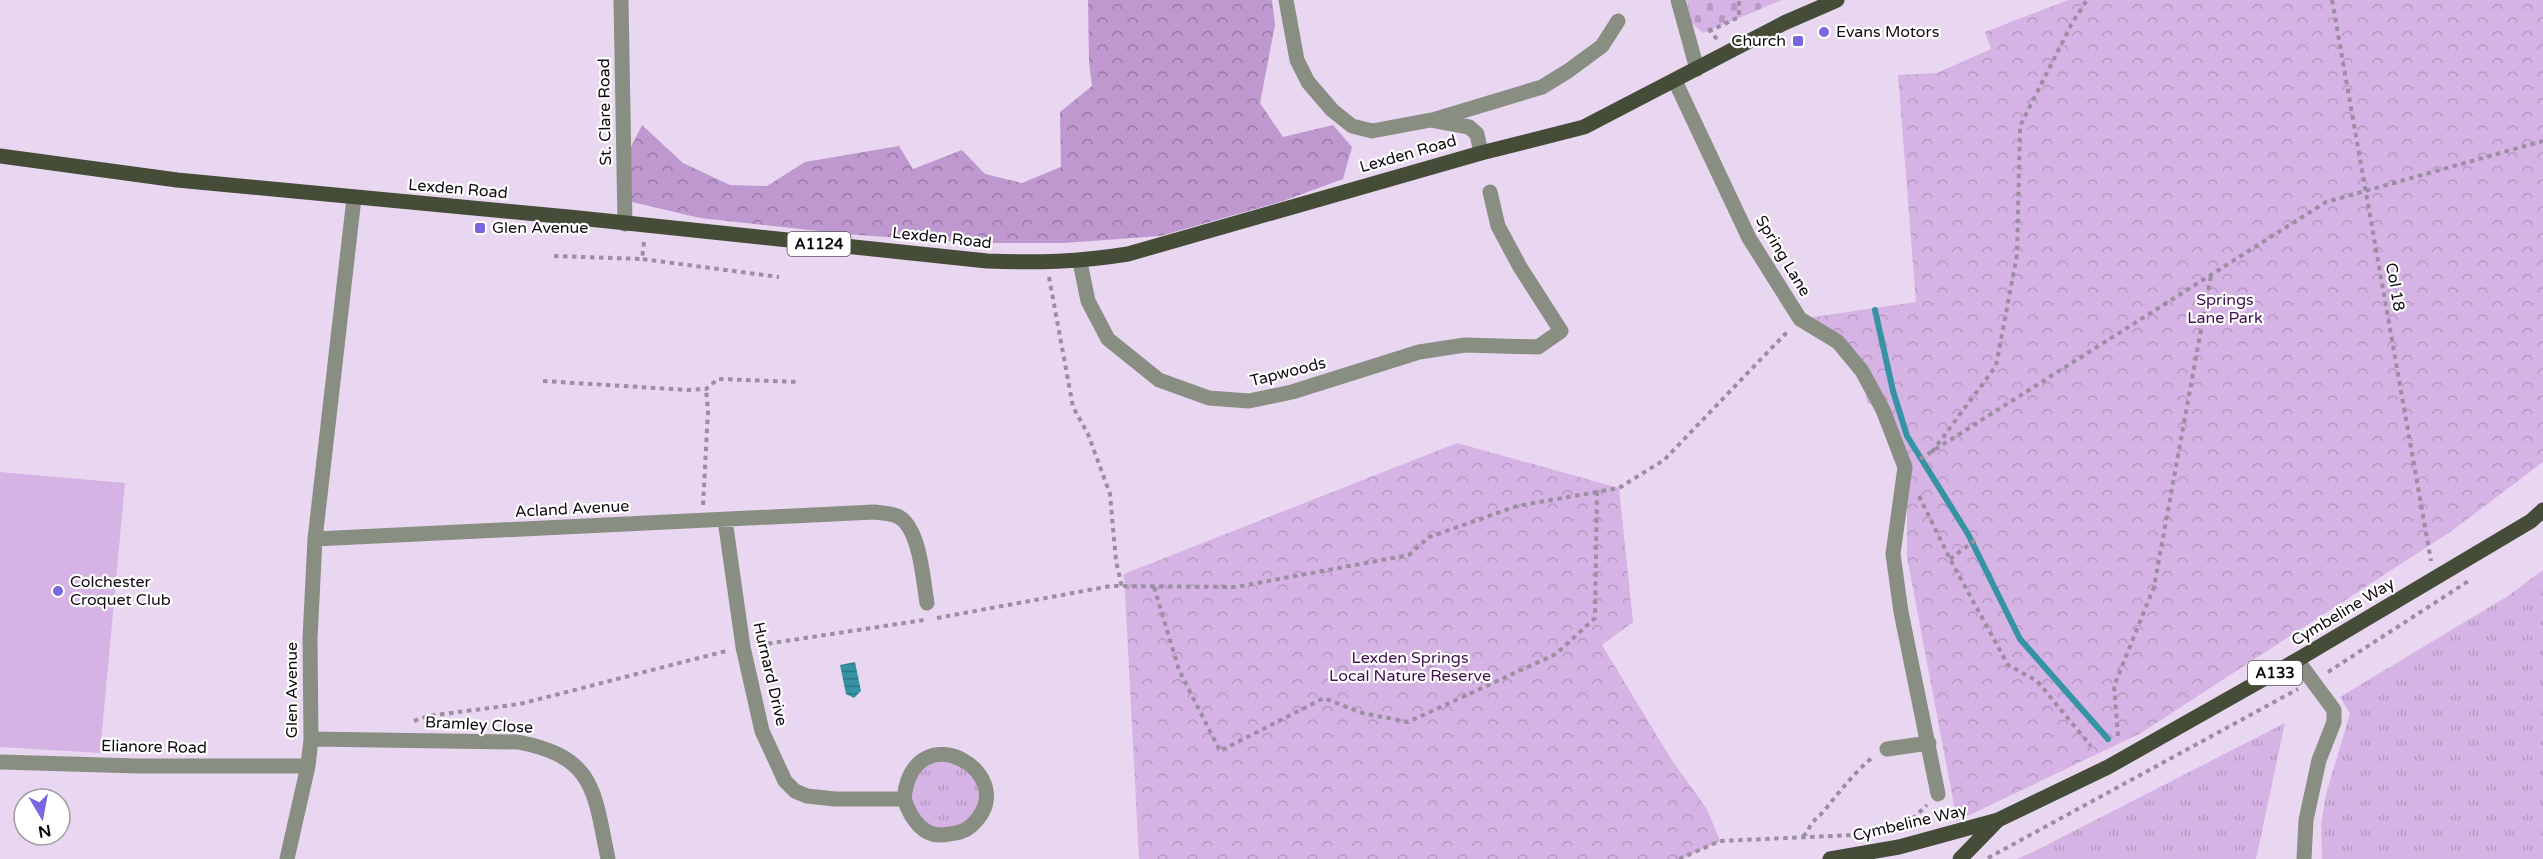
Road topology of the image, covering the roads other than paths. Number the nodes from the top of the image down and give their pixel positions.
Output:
1 (621, 0) edge
2 (1286, 0) edge
3 (1678, 0) edge
4 (1837, 0) edge
5 (1618, 21) dead end
6 (1697, 69) junction
7 (1675, 81) junction
8 (1431, 120) junction
9 (1480, 153) junction
10 (0, 156) edge
11 (1490, 192) dead end
12 (354, 198) junction
13 (625, 224) junction
14 (1080, 262) junction
15 (2543, 510) edge
16 (725, 520) junction
17 (315, 539) junction
18 (927, 603) dead end
19 (2297, 660) junction
20 (311, 739) junction
21 (1929, 743) junction
22 (1887, 749) road end
23 (0, 762) edge
24 (308, 766) junction
25 (1938, 794) road end
26 (904, 798) junction
27 (1998, 820) junction
28 (286, 859) edge
29 (608, 859) edge
30 (1830, 859) edge
31 (1960, 859) edge
32 (2304, 859) edge

1 - 13 street, St. Clare Road
2 - 8 street
3 - 6 street
4 - 6 main road, Lexden Road / A1124
5 - 8 street
6 - 7 main road, Lexden Road / A1124
7 - 9 main road, Lexden Road / A1124
7 - 21 street, Spring Lane
8 - 9 street
9 - 14 main road, Lexden Road / A1124
10 - 12 main road, Lexden Road / A1124
11 - 14 street, Tapwoods
12 - 13 main road, Lexden Road / A1124
12 - 17 street, Glen Avenue
13 - 14 main road, Lexden Road / A1124
15 - 19 main road, Cymbeline Way / A133
16 - 17 street, Acland Avenue
16 - 18 street, Acland Avenue
16 - 26 street, Hurnard Drive
17 - 20 street, Glen Avenue
19 - 27 main road, Cymbeline Way / A133
19 - 32 street
20 - 24 street, Glen Avenue
20 - 29 street, Bramley Close
21 - 22 street
21 - 25 street, Spring Lane
23 - 24 street, Elianore Road
24 - 28 street, Glen Avenue
26 - 26 street
27 - 30 main road, Cymbeline Way / A133
27 - 31 main road, Cymbeline Way / A133

